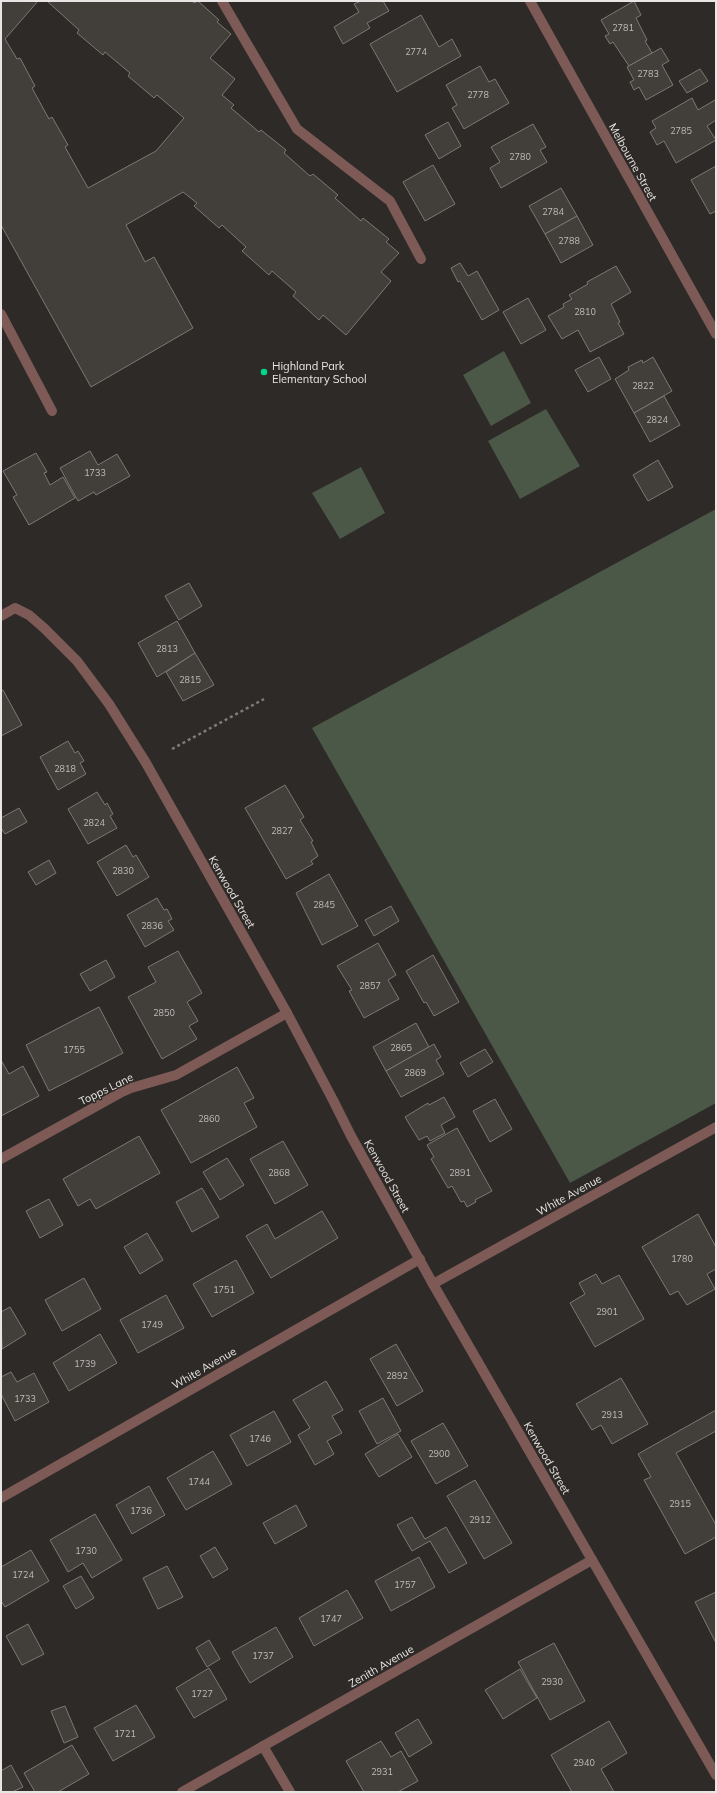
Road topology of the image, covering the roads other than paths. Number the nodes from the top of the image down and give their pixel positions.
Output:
1 (222, 1) edge
2 (530, 1) edge
3 (421, 259) dead end
4 (1, 314) edge
5 (716, 334) edge
6 (52, 411) dead end
7 (1, 616) edge
8 (287, 1013) junction
9 (716, 1128) edge
10 (1, 1159) edge
11 (420, 1259) junction
12 (433, 1284) junction
13 (1, 1498) edge
14 (592, 1560) junction
15 (263, 1746) junction
16 (716, 1775) edge
17 (182, 1792) edge
18 (290, 1792) edge

1 - 3 street
2 - 5 street, Melbourne Street
4 - 6 street
7 - 8 street, Kenwood Street
8 - 10 street, Topps Lane
8 - 11 street, Kenwood Street
9 - 12 street, White Avenue
11 - 12 street, Kenwood Street
11 - 13 street, White Avenue
12 - 14 street, Kenwood Street
14 - 15 street, Zenith Avenue
14 - 16 street, Kenwood Street
15 - 17 street, Zenith Avenue
15 - 18 street

